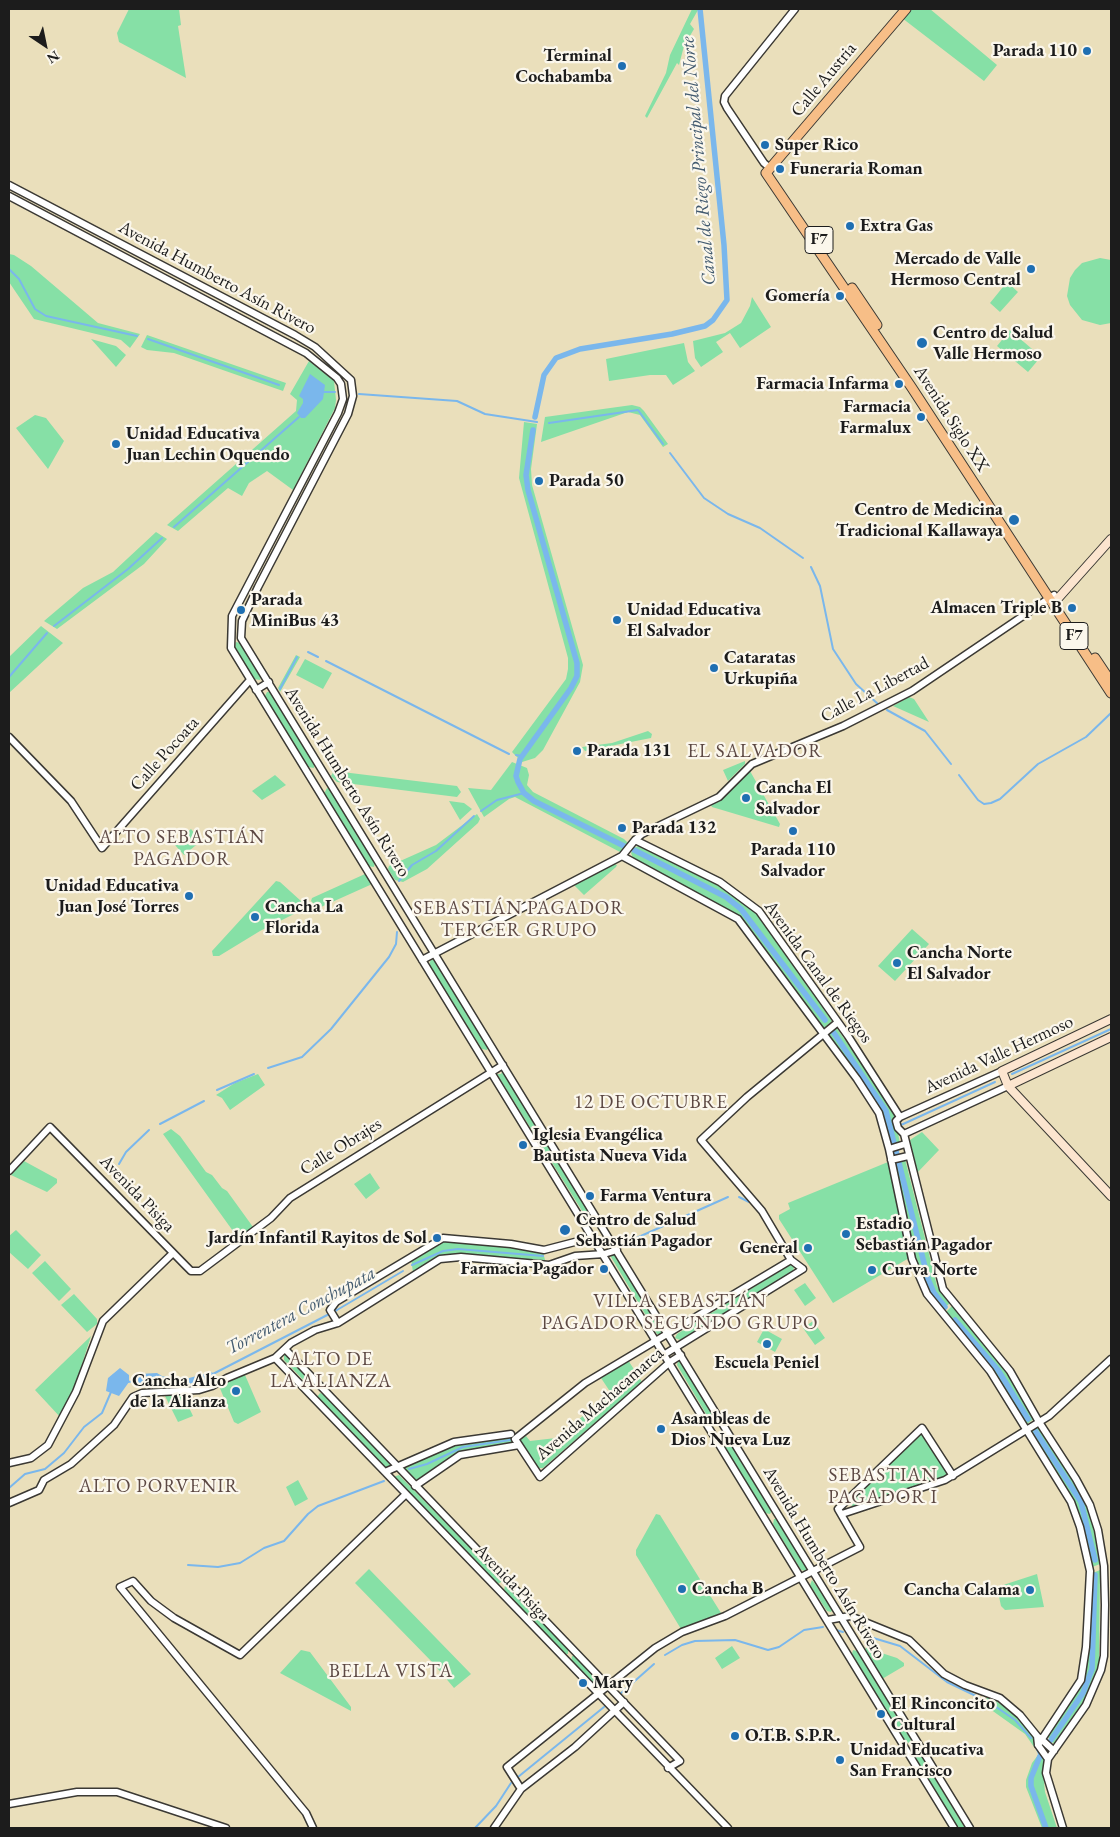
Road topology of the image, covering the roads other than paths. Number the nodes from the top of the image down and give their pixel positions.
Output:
1 (795, 9) edge
2 (906, 9) edge
3 (767, 168) junction
4 (9, 185) edge
5 (9, 196) edge
6 (334, 421) junction
7 (343, 425) junction
8 (1111, 538) edge
9 (1054, 600) junction
10 (250, 680) junction
11 (269, 682) junction
12 (1111, 682) edge
13 (256, 690) junction
14 (1111, 693) edge
15 (9, 736) edge
16 (635, 840) junction
17 (622, 856) junction
18 (433, 952) junction
19 (422, 960) junction
20 (1111, 1020) edge
21 (838, 1022) junction
22 (824, 1033) junction
23 (1111, 1037) edge
24 (503, 1065) junction
25 (1002, 1071) junction
26 (492, 1072) junction
27 (1008, 1086) junction
28 (900, 1117) junction
29 (904, 1134) junction
30 (897, 1147) junction
31 (899, 1158) junction
32 (9, 1170) edge
33 (1111, 1196) edge
34 (601, 1225) junction
35 (593, 1236) junction
36 (616, 1250) junction
37 (174, 1253) junction
38 (604, 1254) junction
39 (792, 1260) junction
40 (205, 1268) joint
41 (336, 1320) junction
42 (668, 1334) junction
43 (656, 1340) junction
44 (676, 1347) junction
45 (285, 1349) junction
46 (665, 1354) junction
47 (681, 1355) junction
48 (275, 1358) junction
49 (1111, 1359) edge
50 (670, 1362) junction
51 (1039, 1422) junction
52 (1027, 1429) junction
53 (515, 1439) junction
54 (9, 1463) edge
55 (396, 1466) junction
56 (385, 1472) junction
57 (953, 1476) junction
58 (415, 1486) junction
59 (406, 1494) junction
60 (9, 1503) edge
61 (840, 1512) junction
62 (813, 1571) junction
63 (802, 1578) junction
64 (841, 1617) junction
65 (828, 1620) junction
66 (857, 1644) junction
67 (845, 1651) junction
68 (608, 1686) junction
69 (598, 1694) junction
70 (624, 1702) junction
71 (614, 1709) junction
72 (1039, 1740) junction
73 (1054, 1751) junction
74 (1048, 1759) junction
75 (668, 1768) junction
76 (521, 1789) junction
77 (9, 1804) edge
78 (226, 1828) edge
79 (313, 1828) edge
80 (494, 1828) edge
81 (728, 1828) edge
82 (954, 1828) edge
83 (970, 1828) edge
84 (1063, 1828) edge

1 - 3 street, Avenida Siglo XX
2 - 3 highway, Calle Austria
3 - 9 highway, Avenida Siglo XX / F7
4 - 7 street, Avenida Humberto Asín Rivero
5 - 6 street, Avenida Humberto Asín Rivero
6 - 7 street
6 - 10 street, Avenida Humberto Asín Rivero
7 - 11 street, Avenida Humberto Asín Rivero
8 - 9 main road, Calle La Libertad
9 - 12 highway, Avenida Siglo XX / F7
9 - 14 highway, Avenida Siglo XX / F7
9 - 16 street, Calle La Libertad
10 - 13 street, Avenida Humberto Asín Rivero
10 - 15 street, Calle Pocoata
11 - 13 street
11 - 18 street, Avenida Humberto Asín Rivero
13 - 19 street, Avenida Humberto Asín Rivero
16 - 17 street
16 - 21 street, Avenida Canal de Riegos
17 - 18 street
17 - 22 street, Avenida Canal de Riegos
18 - 19 street
18 - 24 street, Avenida Humberto Asín Rivero
19 - 26 street, Avenida Humberto Asín Rivero
20 - 25 main road, Avenida Valle Hermoso
21 - 22 street
21 - 28 street, Avenida Canal de Riegos
22 - 30 street, Avenida Canal de Riegos
22 - 39 street
23 - 27 main road, Avenida Valle Hermoso
24 - 26 street, Calle Obrajes
24 - 34 street, Avenida Humberto Asín Rivero
25 - 27 main road
25 - 28 street, Avenida Valle Hermoso
26 - 35 street, Avenida Humberto Asín Rivero
26 - 40 street, Calle Obrajes
27 - 29 street, Avenida Valle Hermoso
27 - 33 main road
28 - 29 street, Avenida Canal de Riegos
29 - 30 street, Avenida Canal de Riegos
30 - 31 street, Avenida Canal de Riegos
30 - 31 street, Avenida Canal de Riegos
31 - 51 street, Avenida Canal de Riegos
31 - 52 street, Avenida Canal de Riegos
32 - 37 street, Avenida Pisiga
34 - 35 street
34 - 36 street, Avenida Humberto Asín Rivero
35 - 38 street, Avenida Humberto Asín Rivero
35 - 41 street
36 - 38 street
36 - 42 street, Avenida Humberto Asín Rivero
37 - 40 street, Avenida Pisiga
37 - 54 street
38 - 41 street
38 - 43 street, Avenida Humberto Asín Rivero
39 - 42 street, Avenida Machacamarca
39 - 44 street, Avenida Machacamarca
41 - 45 street
42 - 43 street, Avenida Machacamarca
42 - 44 street, Avenida Humberto Asín Rivero
43 - 46 street, Avenida Humberto Asín Rivero
43 - 53 street, Avenida Machacamarca
44 - 46 street, Avenida Machacamarca
44 - 47 street, Avenida Humberto Asín Rivero
45 - 48 street
45 - 55 street, Avenida Pisiga
46 - 50 street, Avenida Humberto Asín Rivero
47 - 50 street, Avenida Machacamarca
47 - 62 street, Avenida Humberto Asín Rivero
48 - 56 street, Avenida Pisiga
48 - 60 street
49 - 51 street
50 - 53 street, Avenida Machacamarca
50 - 63 street, Avenida Humberto Asín Rivero
51 - 52 street
51 - 73 street, Avenida Canal de Riegos
52 - 57 street
52 - 72 street, Avenida Canal de Riegos
53 - 55 street, Avenida Machacamarca
53 - 58 street, Avenida Machacamarca
55 - 56 street, Avenida Machacamarca
55 - 58 street, Avenida Pisiga
56 - 59 street, Avenida Pisiga
57 - 61 street
57 - 61 street
58 - 68 street, Avenida Pisiga
59 - 69 street, Avenida Pisiga
59 - 79 street
61 - 62 street
62 - 63 street
62 - 64 street, Avenida Humberto Asín Rivero
63 - 65 street, Avenida Humberto Asín Rivero
63 - 68 street
64 - 65 street
64 - 66 street, Avenida Humberto Asín Rivero
64 - 72 street
65 - 67 street, Avenida Humberto Asín Rivero
66 - 67 street
66 - 83 street, Avenida Humberto Asín Rivero
67 - 82 street, Avenida Humberto Asín Rivero
68 - 69 street
68 - 70 street, Avenida Pisiga
69 - 71 street, Avenida Pisiga
69 - 76 street
70 - 71 street
70 - 75 street, Avenida Pisiga
71 - 75 street, Avenida Pisiga
71 - 76 street
72 - 73 street
72 - 74 street
73 - 74 street, Avenida Canal de Riegos
74 - 84 street
75 - 81 street, Avenida Pisiga
76 - 80 street
77 - 78 street

